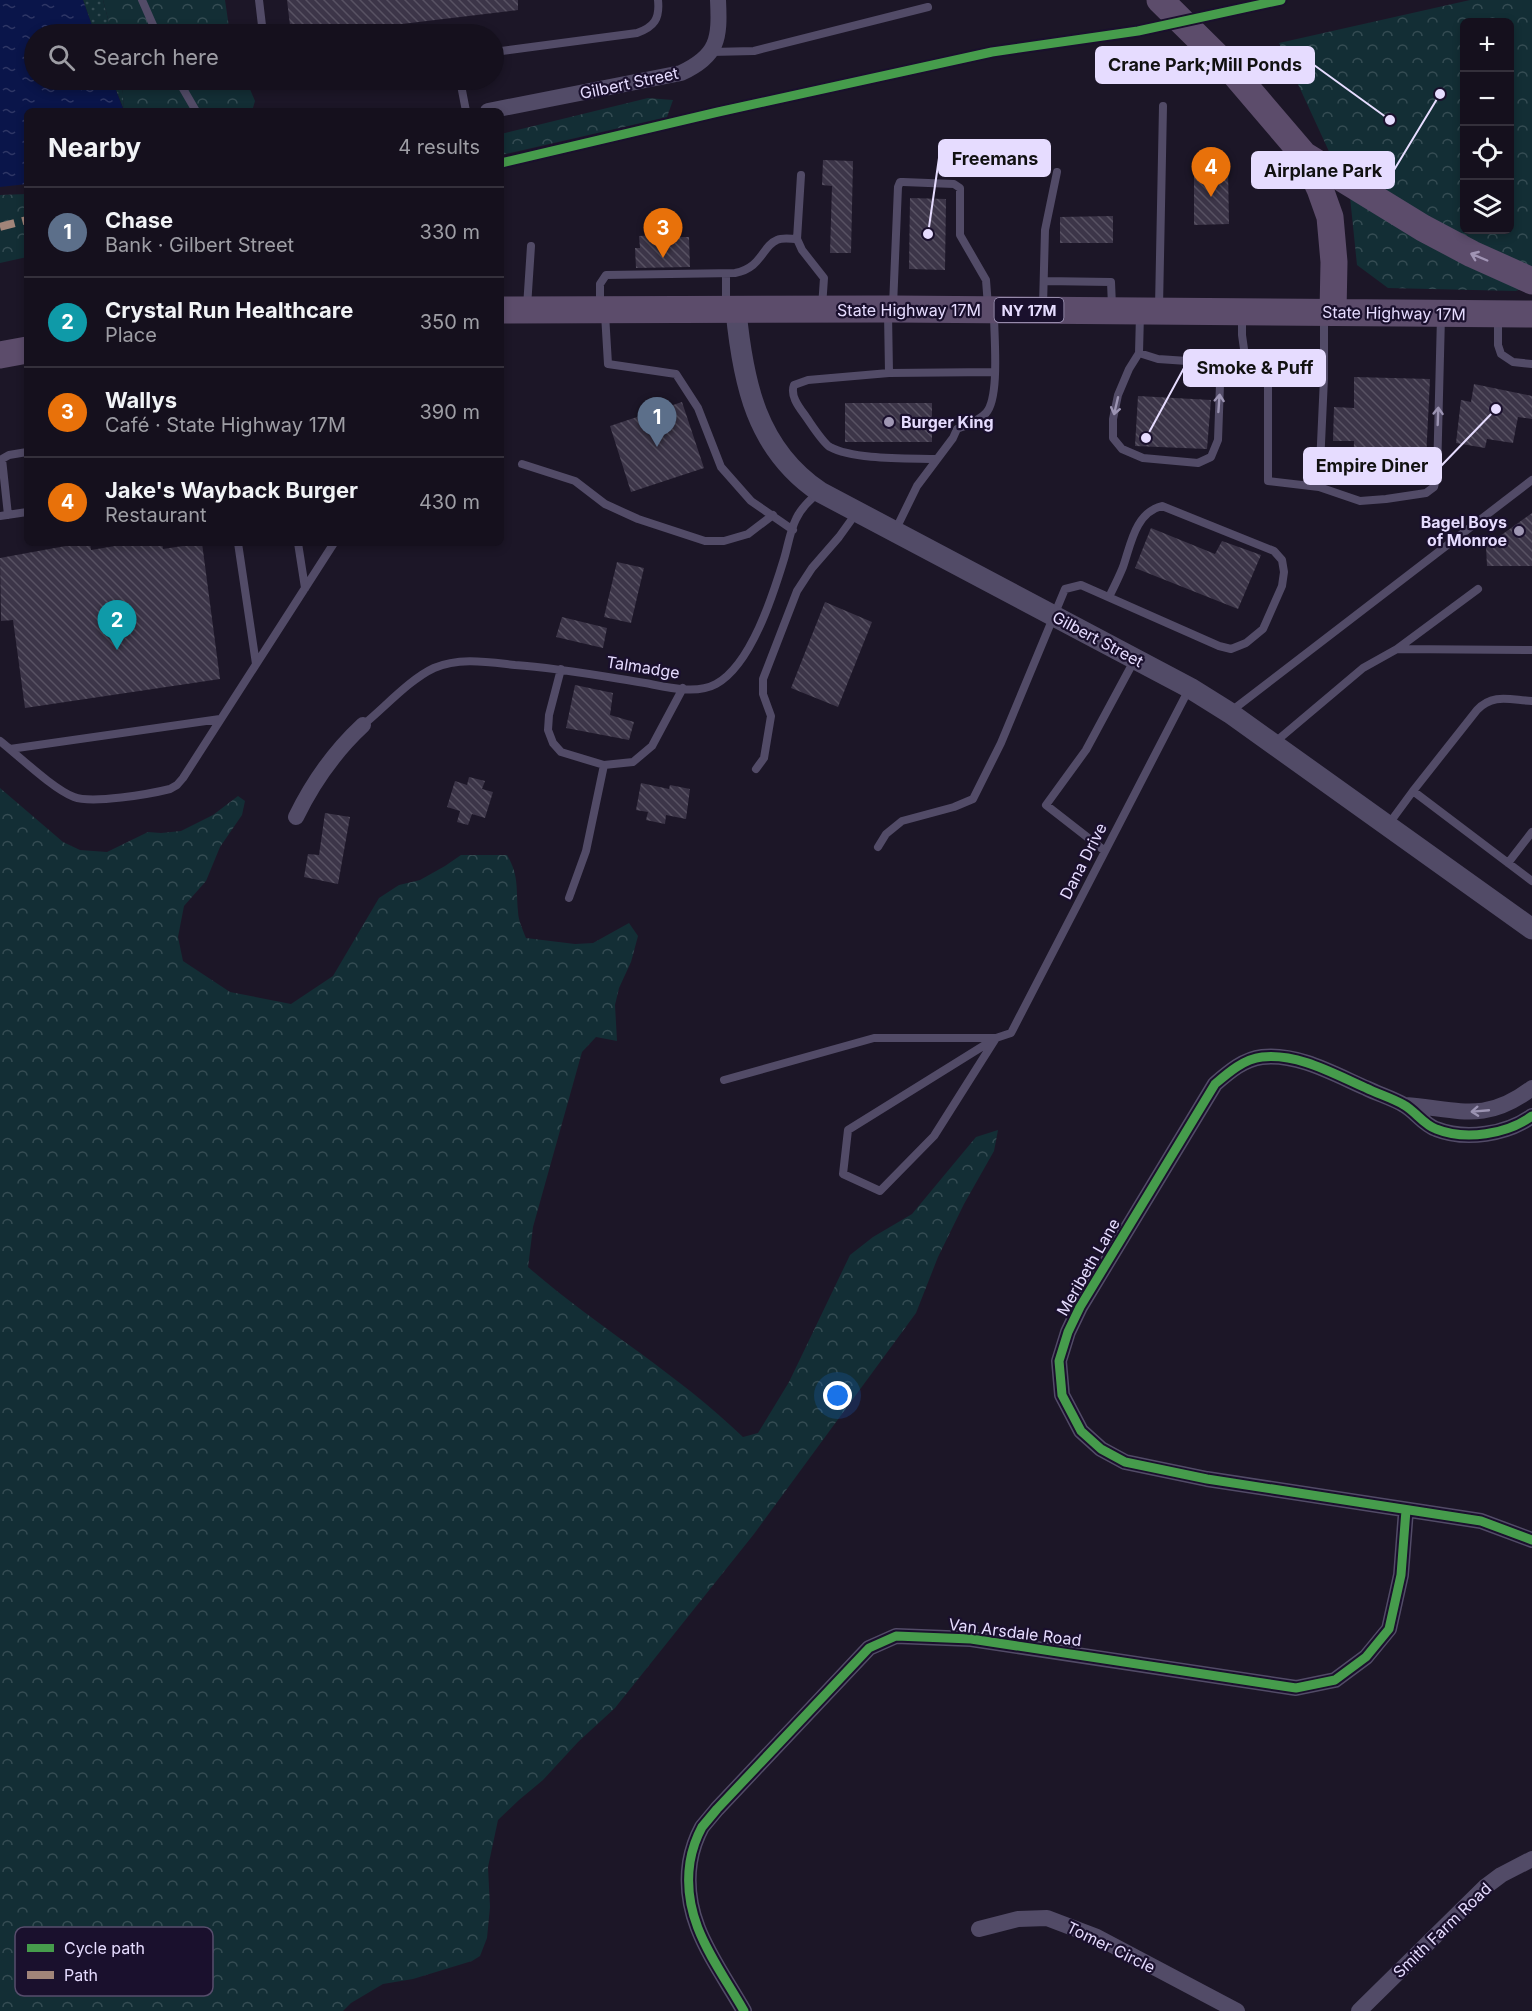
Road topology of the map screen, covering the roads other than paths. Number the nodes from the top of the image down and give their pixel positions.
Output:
1 (142, 0) edge
2 (259, 0) edge
3 (658, 0) edge
4 (717, 0) edge
5 (1160, 0) edge
6 (928, 7) dead end
7 (153, 24) edge
8 (262, 24) edge
9 (504, 51) edge
10 (711, 52) junction
11 (184, 90) edge
12 (462, 90) edge
13 (1163, 106) dead end
14 (194, 108) edge
15 (465, 108) edge
16 (503, 108) edge
17 (1304, 155) junction
18 (1057, 172) dead end
19 (801, 175) dead end
20 (797, 239) junction
21 (531, 246) dead end
22 (726, 275) junction
23 (1044, 281) junction
24 (1532, 281) edge
25 (890, 309) junction
26 (991, 309) junction
27 (514, 310) edge
28 (822, 310) junction
29 (1043, 310) junction
30 (1112, 310) junction
31 (1150, 310) junction
32 (603, 311) junction
33 (731, 311) junction
34 (1242, 311) junction
35 (1328, 312) junction
36 (1441, 314) junction
37 (1498, 314) junction
38 (1532, 314) edge
39 (24, 351) edge
40 (1139, 353) junction
41 (0, 355) edge
42 (1532, 364) edge
43 (994, 372) junction
44 (889, 373) junction
45 (1268, 378) junction
46 (1324, 378) junction
47 (24, 452) edge
48 (937, 459) junction
49 (522, 464) dead end
50 (1532, 480) edge
51 (1319, 488) junction
52 (1520, 489) junction
53 (1532, 489) edge
54 (820, 492) junction
55 (24, 512) edge
56 (857, 512) junction
57 (4, 515) edge
58 (772, 515) junction
59 (793, 530) junction
60 (895, 531) junction
61 (238, 546) edge
62 (299, 546) edge
63 (332, 546) edge
64 (306, 588) junction
65 (1478, 589) dead end
66 (1109, 597) junction
67 (1053, 615) junction
68 (1397, 649) junction
69 (1532, 650) edge
70 (1135, 659) junction
71 (256, 664) junction
72 (561, 669) junction
73 (683, 688) junction
74 (1190, 688) junction
75 (1532, 701) edge
76 (1230, 713) junction
77 (220, 719) junction
78 (363, 725) joint
79 (0, 741) edge
80 (1273, 744) junction
81 (10, 749) junction
82 (604, 765) junction
83 (756, 769) dead end
84 (1413, 791) junction
85 (296, 818) dead end
86 (1387, 826) junction
87 (1532, 832) edge
88 (878, 847) dead end
89 (1105, 851) junction
90 (1508, 863) junction
91 (1532, 881) edge
92 (569, 898) dead end
93 (1532, 929) edge
94 (996, 1038) junction
95 (724, 1080) dead end
96 (1532, 1088) edge
97 (1405, 1105) junction
98 (1532, 1116) edge
99 (1406, 1510) junction
100 (1532, 1540) edge
101 (1532, 1859) edge
102 (979, 1929) dead end
103 (744, 2011) edge
104 (1237, 2011) edge
105 (1359, 2011) edge

1 - 7 lane
2 - 8 lane
3 - 9 lane
4 - 10 street
5 - 17 main road
6 - 10 lane
10 - 16 street, Gilbert Street
11 - 14 lane
12 - 15 lane
13 - 31 lane
24 -> 17 main road
17 - 35 main road
18 - 23 lane
19 - 20 lane
20 - 22 lane
20 - 28 lane
21 - 27 lane
22 - 32 lane
22 - 33 lane
23 - 29 lane
23 - 30 lane
25 - 26 main road, State Highway 17M / NY 17M
25 - 26 lane
25 - 28 main road, State Highway 17M / NY 17M
25 - 44 lane
26 - 29 main road, State Highway 17M / NY 17M
26 - 43 lane
27 - 32 main road, State Highway 17M / NY 17M
28 - 33 main road, State Highway 17M / NY 17M
29 - 30 main road, State Highway 17M / NY 17M
30 - 31 main road, State Highway 17M / NY 17M
31 - 34 main road, State Highway 17M / NY 17M
31 - 40 lane
32 - 33 main road, State Highway 17M / NY 17M
32 - 58 lane
33 - 54 street, Gilbert Street
34 - 35 main road, State Highway 17M / NY 17M
34 - 45 lane
35 - 36 main road, State Highway 17M / NY 17M
35 - 46 lane
36 - 37 main road, State Highway 17M / NY 17M
51 -> 36 lane
37 - 38 main road, State Highway 17M / NY 17M
37 - 42 lane
39 - 41 main road
40 -> 40 lane
43 - 44 lane
43 - 48 lane
44 - 48 lane
45 - 46 lane
45 - 51 lane
46 - 51 lane
47 - 57 lane
48 - 60 lane
49 - 58 lane
50 - 52 lane
52 - 53 lane
52 - 76 lane
54 - 56 street, Gilbert Street
54 - 59 lane, Talmadge
55 - 57 lane
56 - 60 street, Gilbert Street
56 - 83 lane
58 - 59 lane
59 - 73 lane, Talmadge
60 - 67 street, Gilbert Street
61 - 71 lane
62 - 64 lane
63 - 64 lane
64 - 71 lane
65 - 68 lane
66 - 66 lane
66 - 67 lane
67 - 70 street, Gilbert Street
67 - 88 lane
68 - 69 lane
68 - 80 lane
70 - 74 street, Gilbert Street
70 - 89 lane
71 - 77 lane
72 - 73 lane, Talmadge
72 - 78 lane, Talmadge
72 - 82 lane
73 - 82 lane
74 - 76 street, Gilbert Street
74 - 89 lane, Dana Drive
75 - 84 lane
76 - 80 street, Gilbert Street
77 - 81 lane
77 - 81 lane
78 - 85 street
79 - 81 lane
80 - 86 street, Gilbert Street
82 - 92 lane
84 - 86 lane
84 - 90 lane
86 - 93 street, Gilbert Street
87 - 90 lane
89 - 94 lane, Dana Drive
90 - 91 lane
94 - 94 lane
94 - 95 lane
96 -> 97 street, Meribeth Lane
97 - 98 street, Meribeth Lane
97 - 99 street, Meribeth Lane
99 - 100 street, Meribeth Lane
99 - 103 street, Van Arsdale Road
101 - 105 street, Smith Farm Road
102 - 104 street, Tomer Circle

